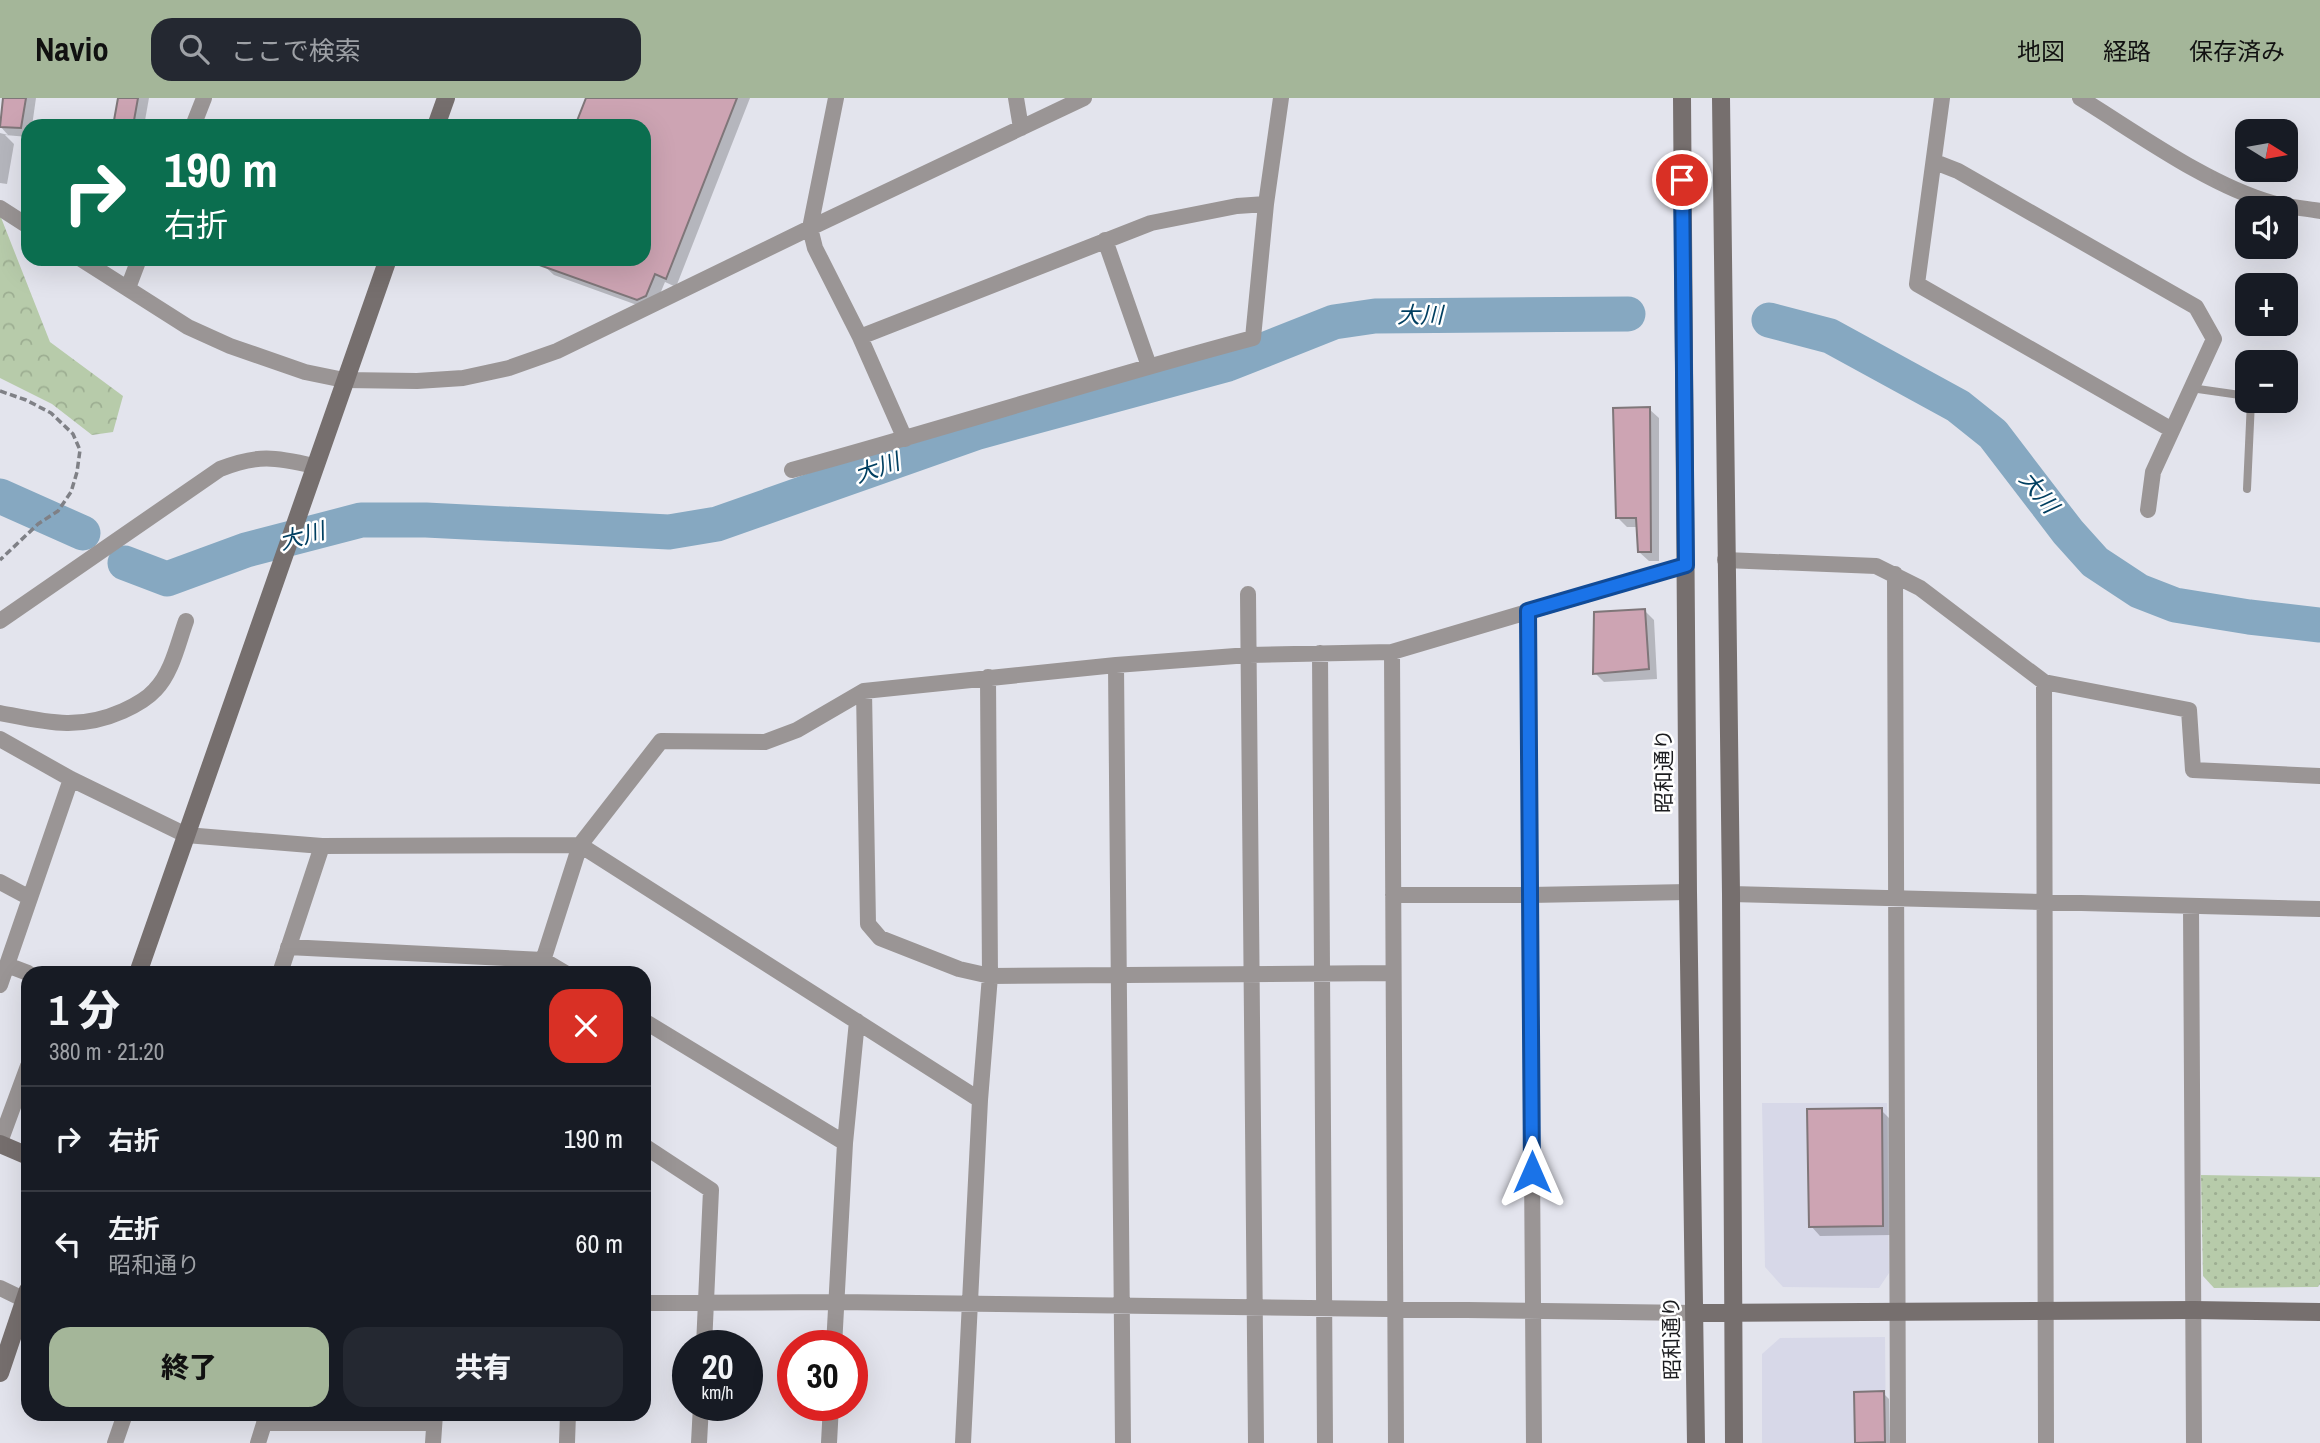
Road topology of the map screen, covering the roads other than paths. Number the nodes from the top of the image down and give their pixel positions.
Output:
1 (204, 98) edge
2 (446, 98) edge
3 (836, 98) edge
4 (1016, 98) edge
5 (1084, 98) edge
6 (1281, 98) edge
7 (1682, 98) edge
8 (1721, 98) edge
9 (1942, 98) edge
10 (2080, 98) edge
11 (196, 119) edge
12 (438, 119) edge
13 (1021, 128) junction
14 (1935, 162) junction
15 (1266, 204) junction
16 (0, 208) edge
17 (2320, 211) edge
18 (21, 222) edge
19 (810, 228) junction
20 (1105, 240) junction
21 (92, 266) edge
22 (136, 266) edge
23 (380, 266) edge
24 (128, 288) junction
25 (860, 337) junction
26 (1149, 366) junction
27 (344, 380) junction
28 (2192, 387) junction
29 (2235, 394) edge
30 (2250, 413) edge
31 (2172, 430) junction
32 (905, 439) junction
33 (314, 466) junction
34 (792, 470) dead end
35 (2247, 489) dead end
36 (2148, 510) dead end
37 (1726, 560) junction
38 (1686, 565) junction
39 (1895, 574) junction
40 (1248, 594) dead end
41 (1528, 611) junction
42 (0, 621) edge
43 (186, 621) dead end
44 (1392, 652) junction
45 (1320, 653) junction
46 (1249, 655) junction
47 (1116, 665) junction
48 (988, 677) junction
49 (2044, 682) junction
50 (864, 691) junction
51 (0, 713) edge
52 (0, 740) edge
53 (2320, 776) edge
54 (71, 779) junction
55 (186, 835) junction
56 (580, 845) junction
57 (322, 846) junction
58 (0, 882) edge
59 (1688, 892) junction
60 (1731, 894) junction
61 (1393, 895) junction
62 (1531, 895) junction
63 (1895, 897) junction
64 (30, 898) junction
65 (2043, 901) junction
66 (2191, 907) junction
67 (2320, 909) edge
68 (288, 947) junction
69 (7, 965) junction
70 (140, 966) edge
71 (282, 966) edge
72 (541, 966) edge
73 (21, 970) edge
74 (1393, 973) junction
75 (1322, 975) junction
76 (990, 976) junction
77 (1120, 976) junction
78 (1250, 976) junction
79 (0, 985) edge
80 (857, 1021) junction
81 (651, 1025) edge
82 (21, 1085) edge
83 (980, 1100) junction
84 (0, 1143) edge
85 (845, 1143) junction
86 (651, 1151) edge
87 (21, 1153) edge
88 (0, 1288) edge
89 (21, 1294) edge
90 (837, 1302) junction
91 (651, 1303) edge
92 (706, 1304) junction
93 (970, 1305) junction
94 (1122, 1307) junction
95 (1256, 1307) junction
96 (1325, 1308) junction
97 (1394, 1309) junction
98 (21, 1310) edge
99 (1533, 1310) junction
100 (2194, 1310) junction
101 (1896, 1311) junction
102 (2045, 1311) junction
103 (1732, 1312) junction
104 (2320, 1312) edge
105 (1695, 1313) junction
106 (705, 1330) edge
107 (835, 1330) edge
108 (0, 1373) edge
109 (123, 1421) edge
110 (265, 1421) edge
111 (435, 1421) edge
112 (568, 1421) edge
113 (700, 1421) edge
114 (830, 1421) edge
115 (115, 1443) edge
116 (258, 1443) edge
117 (433, 1443) edge
118 (567, 1443) edge
119 (699, 1443) edge
120 (829, 1443) edge
121 (963, 1443) edge
122 (1124, 1443) edge
123 (1256, 1443) edge
124 (1325, 1443) edge
125 (1396, 1443) edge
126 (1534, 1443) edge
127 (1696, 1443) edge
128 (1734, 1443) edge
129 (1898, 1443) edge
130 (2046, 1443) edge
131 (2194, 1443) edge

1 - 11 street
2 - 12 street
3 - 19 street
4 - 13 street
5 - 13 street
6 - 15 street
7 - 38 street, 昭和通り
8 - 37 street
9 - 14 street
10 - 17 street
13 - 19 street
14 - 28 street
14 - 31 street
15 - 20 street
15 - 26 street
16 - 18 street
19 - 25 street
19 - 27 street
20 - 25 street
20 - 26 street
21 - 24 street
22 - 24 street
23 - 27 street
24 - 27 street
25 - 32 street
26 - 32 street
27 - 33 street
28 - 29 lane
28 - 31 street
30 - 35 lane
31 - 36 street
32 - 34 street
33 - 42 street
33 - 55 street
37 - 39 street
37 - 60 street
38 - 41 street
38 - 59 street, 昭和通り
39 - 49 street
39 - 63 street
40 - 46 street
41 - 44 street
41 - 62 street
43 - 51 street
44 - 45 street
44 - 61 street
45 - 46 street
45 - 75 street
46 - 47 street
46 - 78 street
47 - 48 street
47 - 77 street
48 - 50 street
48 - 76 street
49 - 53 street
49 - 65 street
50 - 56 street
50 - 76 street
52 - 54 street
54 - 55 street
54 - 64 street
55 - 57 street
55 - 70 street
56 - 57 street
56 - 72 street
56 - 80 street
57 - 68 street
58 - 64 street
59 - 62 street
59 - 105 street, 昭和通り
60 - 63 street
60 - 103 street
61 - 62 street
61 - 74 street
62 - 99 street
63 - 65 street
63 - 101 street
64 - 69 street
65 - 66 street
65 - 102 street
66 - 67 street
66 - 100 street
68 - 71 street
68 - 72 street
69 - 73 street
69 - 79 street
74 - 75 street
74 - 97 street
75 - 78 street
75 - 96 street
76 - 77 street
76 - 83 street
77 - 78 street
77 - 94 street
78 - 95 street
80 - 83 street
80 - 85 street
81 - 85 street
82 - 84 street
83 - 93 street
84 - 87 street
85 - 90 street
86 - 92 street
88 - 89 street
90 - 92 street
90 - 93 street
90 - 107 street
91 - 92 street
92 - 106 street
93 - 94 street
93 - 121 street
94 - 95 street
94 - 122 street
95 - 96 street
95 - 123 street
96 - 97 street
96 - 124 street
97 - 99 street
97 - 125 street
98 - 108 street
99 - 105 street
99 - 126 street
100 - 102 street
100 - 104 street
100 - 131 street
101 - 102 street
101 - 103 street
101 - 129 street
102 - 130 street
103 - 105 street
103 - 128 street
105 - 127 street, 昭和通り
109 - 115 street
110 - 116 street
111 - 117 street
112 - 118 street
113 - 119 street
114 - 120 street

